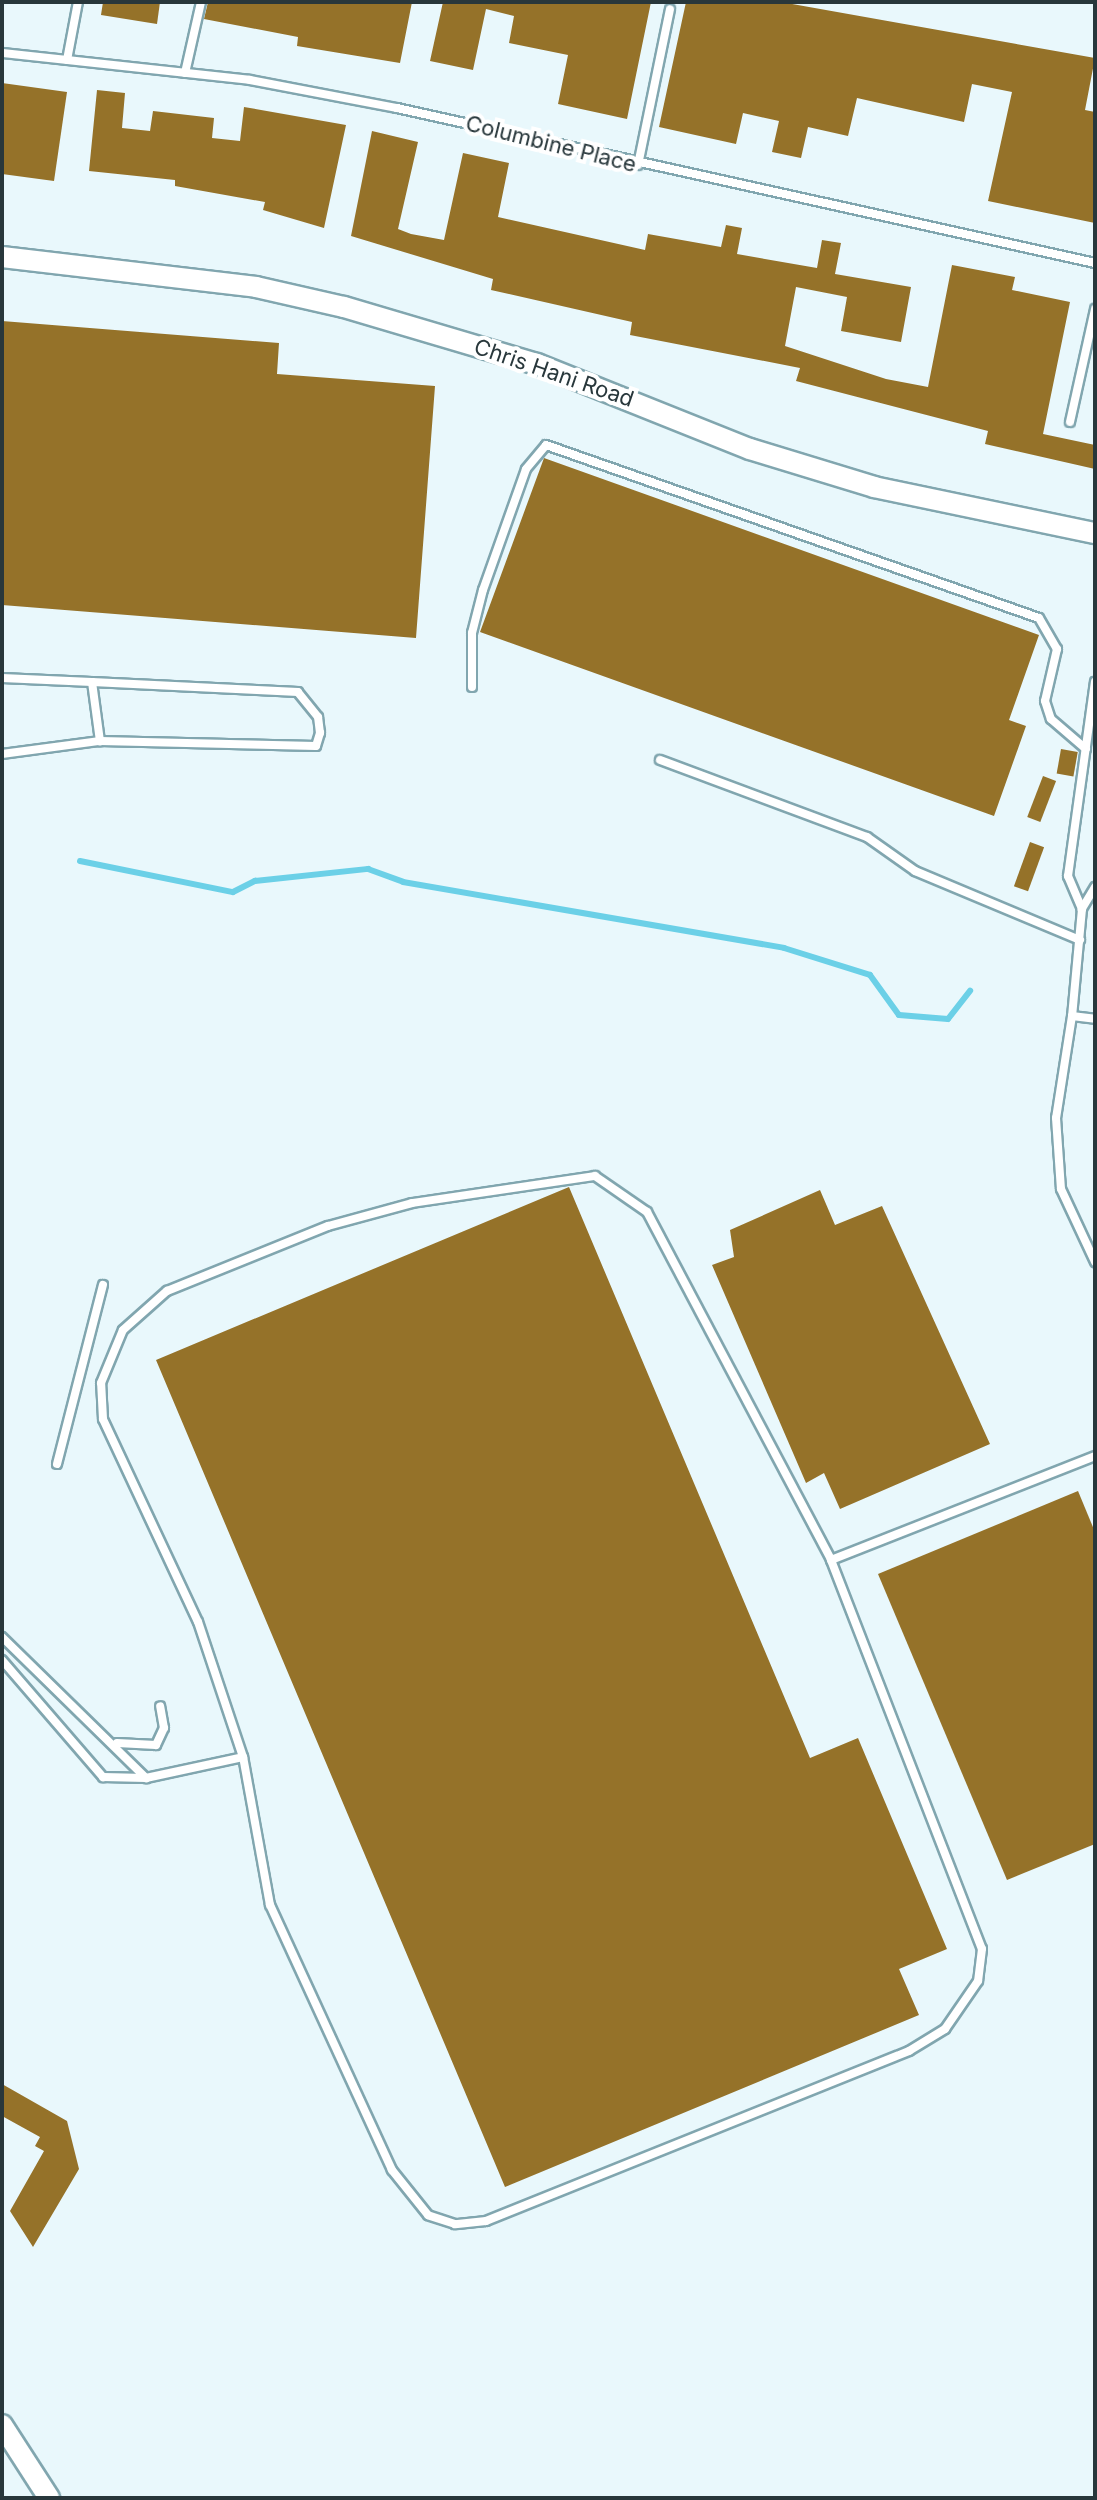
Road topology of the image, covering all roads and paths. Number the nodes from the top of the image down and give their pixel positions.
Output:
1 (78, 2) edge
2 (201, 2) edge
3 (670, 9) dead end
4 (2, 53) edge
5 (67, 60) junction
6 (185, 73) junction
7 (638, 165) junction
8 (2, 257) edge
9 (1095, 263) edge
10 (1095, 309) edge
11 (1070, 422) dead end
12 (1095, 533) edge
13 (2, 678) edge
14 (92, 682) junction
15 (1095, 682) edge
16 (472, 687) dead end
17 (100, 741) junction
18 (1086, 749) junction
19 (2, 754) edge
20 (660, 760) dead end
21 (1095, 887) edge
22 (1082, 909) junction
23 (1080, 940) junction
24 (1072, 1016) junction
25 (1095, 1019) edge
26 (1095, 1262) edge
27 (103, 1285) dead end
28 (1095, 1456) edge
29 (57, 1464) dead end
30 (831, 1560) junction
31 (2, 1637) edge
32 (2, 1660) edge
33 (160, 1706) dead end
34 (111, 1741) junction
35 (243, 1757) junction
36 (146, 1778) junction
37 (2, 2425) edge
38 (49, 2498) edge

1 - 5 lane
2 - 6 lane
3 - 7 lane
4 - 5 lane, Columbine Place
5 - 6 lane, Columbine Place
6 - 7 lane, Columbine Place
7 - 9 lane, Columbine Place
8 - 12 street, Chris Hani Road
10 - 11 lane
13 - 14 lane
14 - 17 lane
14 - 17 lane
15 - 18 lane
16 - 18 lane
17 - 19 lane
18 - 22 lane
20 - 23 lane
21 - 22 lane
22 - 23 lane
23 - 24 lane
24 - 25 lane
24 - 26 lane
27 - 29 lane
28 - 30 lane
30 - 35 lane
30 - 35 lane
31 - 34 lane
32 - 36 lane
33 - 34 lane
34 - 36 lane
35 - 36 lane
37 - 38 street

